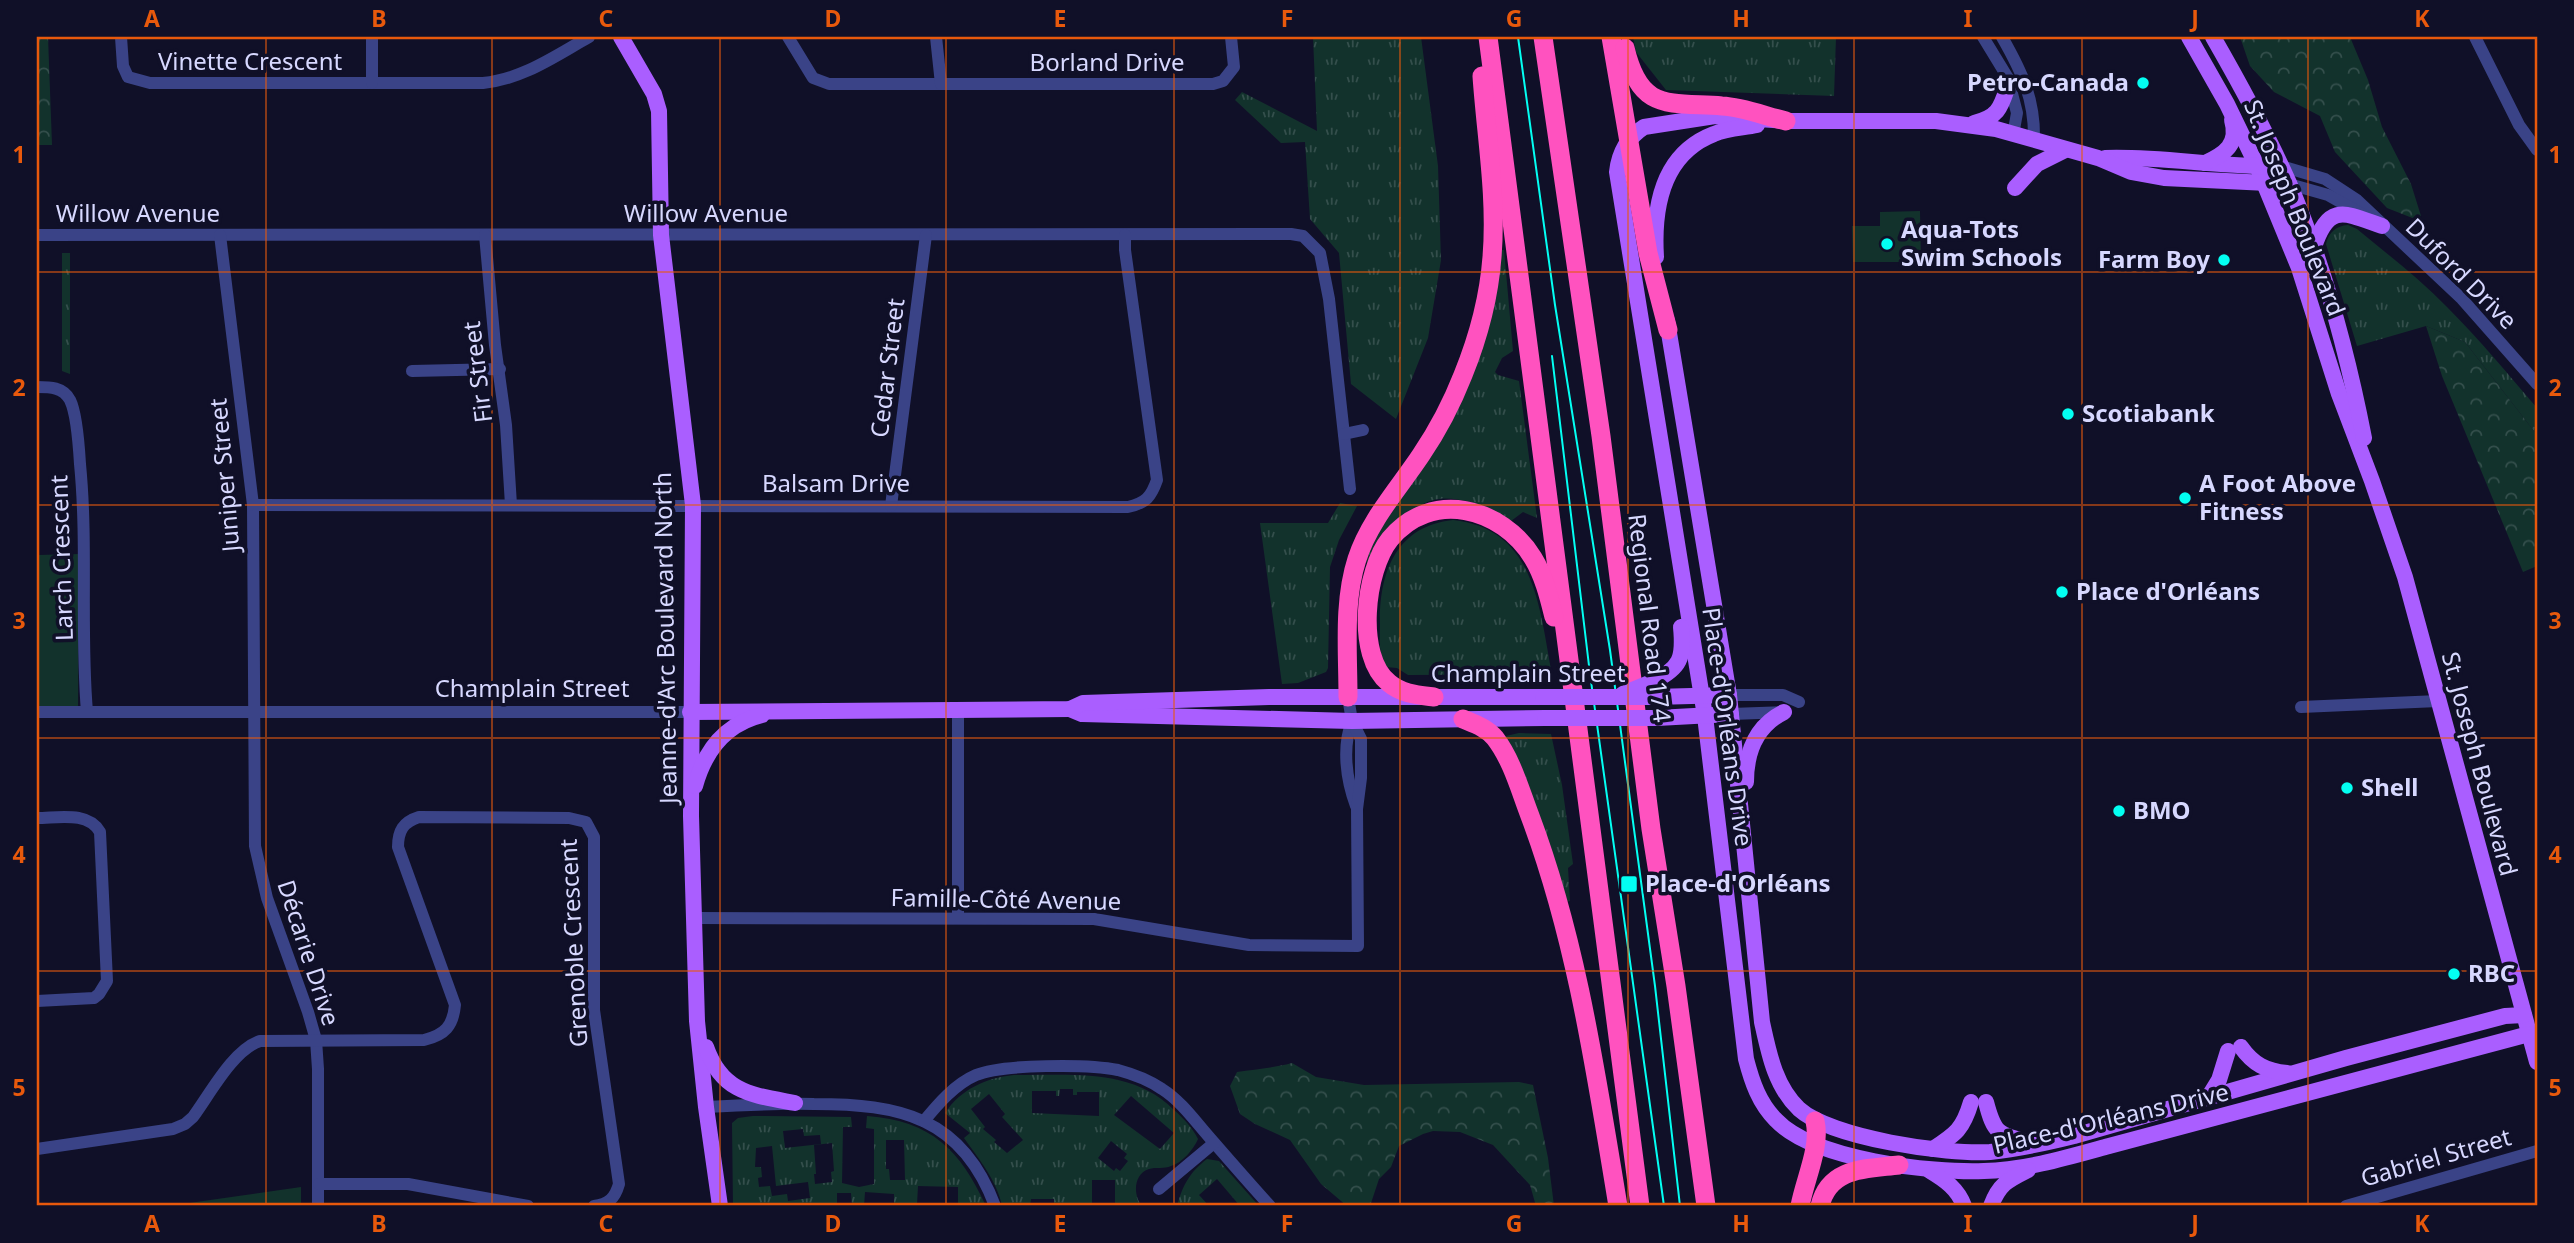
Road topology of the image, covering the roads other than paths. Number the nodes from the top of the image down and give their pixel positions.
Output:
1 (121, 37) edge
2 (372, 37) edge
3 (589, 37) edge
4 (621, 37) edge
5 (788, 37) edge
6 (936, 37) edge
7 (1231, 37) edge
8 (1479, 37) edge
9 (1488, 37) edge
10 (1543, 37) edge
11 (1611, 37) edge
12 (1621, 37) edge
13 (1983, 37) edge
14 (2002, 37) edge
15 (2189, 37) edge
16 (2213, 37) edge
17 (2475, 37) edge
18 (372, 83) junction
19 (2009, 83) junction
20 (941, 84) junction
21 (2227, 104) junction
22 (1786, 121) junction
23 (1968, 125) junction
24 (2013, 135) junction
25 (1630, 138) junction
26 (2034, 141) junction
27 (2065, 150) junction
28 (2537, 150) edge
29 (2098, 158) junction
30 (2202, 164) junction
31 (2257, 166) junction
32 (2281, 166) junction
33 (2264, 182) junction
34 (2289, 184) junction
35 (2015, 188) dead end
36 (2382, 226) junction
37 (661, 234) junction
38 (37, 235) edge
39 (220, 235) junction
40 (485, 235) junction
41 (926, 235) junction
42 (1125, 235) junction
43 (2314, 247) junction
44 (1668, 330) junction
45 (500, 369) junction
46 (412, 371) dead end
47 (2537, 383) edge
48 (37, 387) edge
49 (1363, 430) dead end
50 (1344, 434) junction
51 (2372, 481) junction
52 (1350, 489) dead end
53 (253, 505) junction
54 (511, 505) junction
55 (693, 505) junction
56 (891, 506) junction
57 (1673, 520) junction
58 (1653, 690) junction
59 (1729, 695) junction
60 (1348, 696) junction
61 (1702, 696) junction
62 (1434, 697) junction
63 (2438, 701) junction
64 (2301, 707) dead end
65 (1070, 709) junction
66 (784, 710) junction
67 (958, 710) junction
68 (37, 712) edge
69 (87, 712) junction
70 (690, 712) junction
71 (1784, 712) junction
72 (254, 713) junction
73 (1731, 714) junction
74 (1705, 716) junction
75 (1463, 719) junction
76 (1352, 721) junction
77 (691, 816) junction
78 (37, 817) edge
79 (1745, 844) junction
80 (694, 918) junction
81 (958, 918) junction
82 (37, 1002) edge
83 (2524, 1015) junction
84 (698, 1021) junction
85 (2529, 1034) junction
86 (316, 1040) junction
87 (2537, 1062) edge
88 (2293, 1074) junction
89 (2208, 1098) junction
90 (795, 1103) junction
91 (706, 1107) junction
92 (924, 1121) junction
93 (1815, 1121) junction
94 (1214, 1143) junction
95 (1816, 1145) junction
96 (2041, 1145) junction
97 (37, 1149) edge
98 (1933, 1149) junction
99 (2537, 1151) edge
100 (2043, 1163) junction
101 (1899, 1165) junction
102 (1928, 1170) junction
103 (318, 1184) junction
104 (1159, 1189) dead end
105 (318, 1206) edge
106 (528, 1206) edge
107 (594, 1206) edge
108 (720, 1206) edge
109 (995, 1206) edge
110 (1270, 1206) edge
111 (1618, 1206) edge
112 (1639, 1206) edge
113 (1706, 1206) edge
114 (1800, 1206) edge
115 (1820, 1206) edge
116 (1964, 1206) edge
117 (1991, 1206) edge
118 (2346, 1206) edge

1 - 18 street, Vinette Crescent
2 - 18 street, Vinette Crescent
3 - 18 street, Vinette Crescent
4 - 37 main road, Jeanne-d'Arc Boulevard North
5 - 20 street, Borland Drive
6 - 20 street
7 - 20 street, Borland Drive
8 - 60 highway
9 - 112 highway
10 - 113 highway, Regional Road 174
11 - 25 highway
12 - 22 highway
13 - 19 street
14 - 26 street
15 - 21 main road, St. Joseph Boulevard
16 - 32 main road, St. Joseph Boulevard
17 - 28 street
19 - 23 main road
19 - 24 street
21 - 30 main road
21 - 31 main road, St. Joseph Boulevard
22 - 23 main road, Place-d'Orléans Drive
22 - 25 main road, Place-d'Orléans Drive
22 - 44 main road, Place-d'Orléans Drive
23 - 24 main road, Place-d'Orléans Drive
24 - 26 main road, Place-d'Orléans Drive
25 - 44 highway
25 - 57 main road, Place-d'Orléans Drive
26 - 27 main road, Place-d'Orléans Drive
27 - 29 main road, Place-d'Orléans Drive
27 - 35 main road
29 - 30 main road, Place-d'Orléans Drive
29 - 33 main road, Place-d'Orléans Drive
30 - 31 main road, Place-d'Orléans Drive
31 - 32 main road, Place-d'Orléans Drive
31 - 33 main road, St. Joseph Boulevard
32 - 34 main road, St. Joseph Boulevard
32 - 36 street, Duford Drive
33 - 34 main road, Place-d'Orléans Drive
33 - 51 main road, St. Joseph Boulevard
34 - 36 street, Duford Drive
34 - 43 main road, St. Joseph Boulevard
36 - 43 main road
36 - 47 street, Duford Drive
37 - 40 street, Willow Avenue
37 - 41 street, Willow Avenue
37 - 55 main road, Jeanne-d'Arc Boulevard North
38 - 39 street, Willow Avenue
39 - 40 street, Willow Avenue
39 - 53 street, Juniper Street
40 - 45 street, Fir Street
41 - 42 street, Willow Avenue
41 - 56 street, Cedar Street
42 - 50 street, Willow Avenue
42 - 56 street, Balsam Drive
43 - 51 main road, St. Joseph Boulevard
44 - 59 main road, Place-d'Orléans Drive
45 - 46 street
45 - 54 street, Fir Street
48 - 69 street, Larch Crescent
49 - 50 street
50 - 52 street, Willow Avenue
51 - 63 main road, St. Joseph Boulevard
53 - 54 street, Balsam Drive
53 - 72 street, Juniper Street
54 - 55 street, Balsam Drive
55 - 56 street, Balsam Drive
55 - 70 main road, Jeanne-d'Arc Boulevard North
57 - 58 main road
57 - 61 main road, Place-d'Orléans Drive
58 - 61 main road, Champlain Street
58 - 62 main road, Champlain Street, bridge
59 - 61 main road, Champlain Street
59 - 71 street, Champlain Street
59 - 73 main road, Place-d'Orléans Drive
60 - 62 main road, Champlain Street
60 - 65 main road, Champlain Street
60 - 76 street
61 - 74 main road, Place-d'Orléans Drive
62 - 112 highway
63 - 64 street
63 - 83 main road, St. Joseph Boulevard
65 - 67 main road, Champlain Street
65 - 76 main road, Champlain Street
66 - 67 main road, Champlain Street
66 - 70 main road, Champlain Street
66 - 77 main road
67 - 81 street
68 - 69 street, Champlain Street
69 - 72 street, Champlain Street
70 - 72 street, Champlain Street
70 - 77 main road, Jeanne-d'Arc Boulevard North
71 - 73 street, Champlain Street
71 - 79 main road
72 - 86 street, Décarie Drive
73 - 74 main road, Champlain Street
73 - 79 main road, Place-d'Orléans Drive
74 - 75 main road, Champlain Street, bridge
74 - 95 main road, Place-d'Orléans Drive
75 - 76 main road, Champlain Street
75 - 111 highway
76 - 81 street, Famille-Côté Avenue
77 - 80 main road, Jeanne-d'Arc Boulevard North
78 - 82 street
79 - 93 main road, Place-d'Orléans Drive
80 - 81 street, Famille-Côté Avenue
80 - 84 main road, Jeanne-d'Arc Boulevard North
83 - 85 main road, St. Joseph Boulevard
83 - 88 main road, Place-d'Orléans Drive
84 - 90 main road
84 - 91 main road, Jeanne-d'Arc Boulevard North
85 - 87 main road, St. Joseph Boulevard
85 - 100 main road, Place-d'Orléans Drive
86 - 97 street
86 - 103 street, Décarie Drive
86 - 107 street, Grenoble Crescent
88 - 89 main road, Place-d'Orléans Drive
88 - 89 main road
89 - 96 main road, Place-d'Orléans Drive
90 - 91 street
90 - 92 street
91 - 108 main road, Jeanne-d'Arc Boulevard North
92 - 94 street
92 - 109 street
93 - 95 highway
93 - 98 main road, Place-d'Orléans Drive
94 - 104 street
94 - 110 street
95 - 101 main road, Place-d'Orléans Drive
95 - 114 highway
96 - 98 main road, Place-d'Orléans Drive
96 - 98 main road
99 - 118 street, Gabriel Street
100 - 102 main road, Place-d'Orléans Drive
100 - 117 main road
101 - 102 main road, Place-d'Orléans Drive
101 - 115 highway
102 - 116 main road
103 - 105 street, Décarie Drive
103 - 106 street

